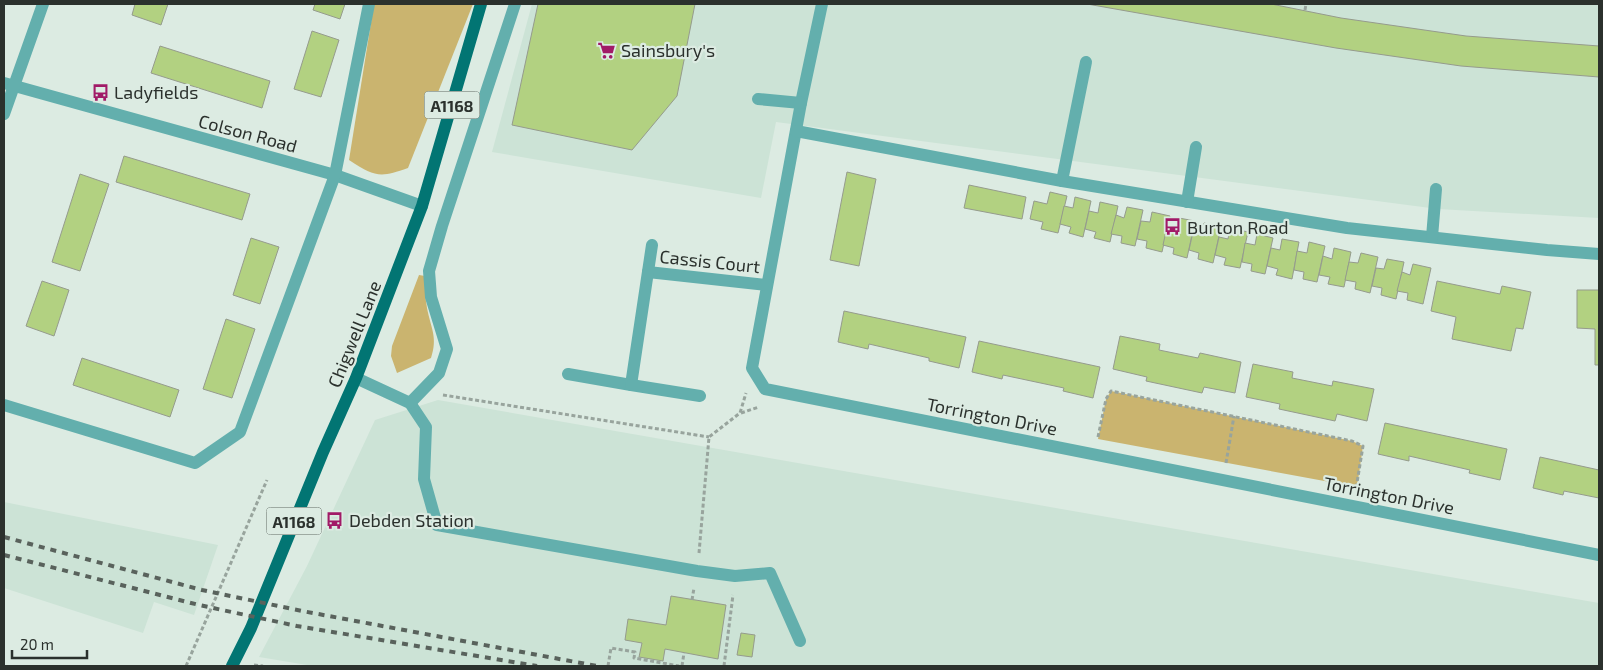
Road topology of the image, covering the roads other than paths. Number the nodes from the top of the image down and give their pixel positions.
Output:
1 (43, 4) edge
2 (369, 4) edge
3 (481, 4) edge
4 (515, 4) edge
5 (822, 4) edge
6 (1086, 62) dead end
7 (8, 85) edge
8 (758, 99) dead end
9 (800, 103) junction
10 (4, 114) edge
11 (796, 131) junction
12 (1196, 148) dead end
13 (335, 175) junction
14 (1062, 181) junction
15 (1436, 189) dead end
16 (1187, 202) junction
17 (422, 206) junction
18 (1432, 237) junction
19 (652, 245) dead end
20 (1599, 254) edge
21 (648, 272) junction
22 (767, 285) junction
23 (568, 374) dead end
24 (356, 378) junction
25 (631, 385) junction
26 (700, 396) dead end
27 (410, 403) junction
28 (4, 405) edge
29 (1599, 555) edge
30 (800, 642) dead end
31 (232, 666) edge

1 - 7 street
2 - 13 street
3 - 17 main road, Chigwell Lane / A1168
4 - 27 street
5 - 9 street
6 - 14 street
7 - 10 street
7 - 13 street, Colson Road
8 - 9 street
9 - 11 street
11 - 14 street
11 - 22 street
12 - 16 street
13 - 17 street, Colson Road
13 - 28 street
14 - 16 street
15 - 18 street
16 - 18 street
17 - 24 main road, Chigwell Lane / A1168
18 - 20 street
19 - 21 street, Cassis Court
21 - 22 street, Cassis Court
21 - 25 street, Cassis Court
22 - 29 street, Torrington Drive
23 - 25 street
24 - 27 street
24 - 31 main road, Chigwell Lane / A1168
25 - 26 street
27 - 30 street

